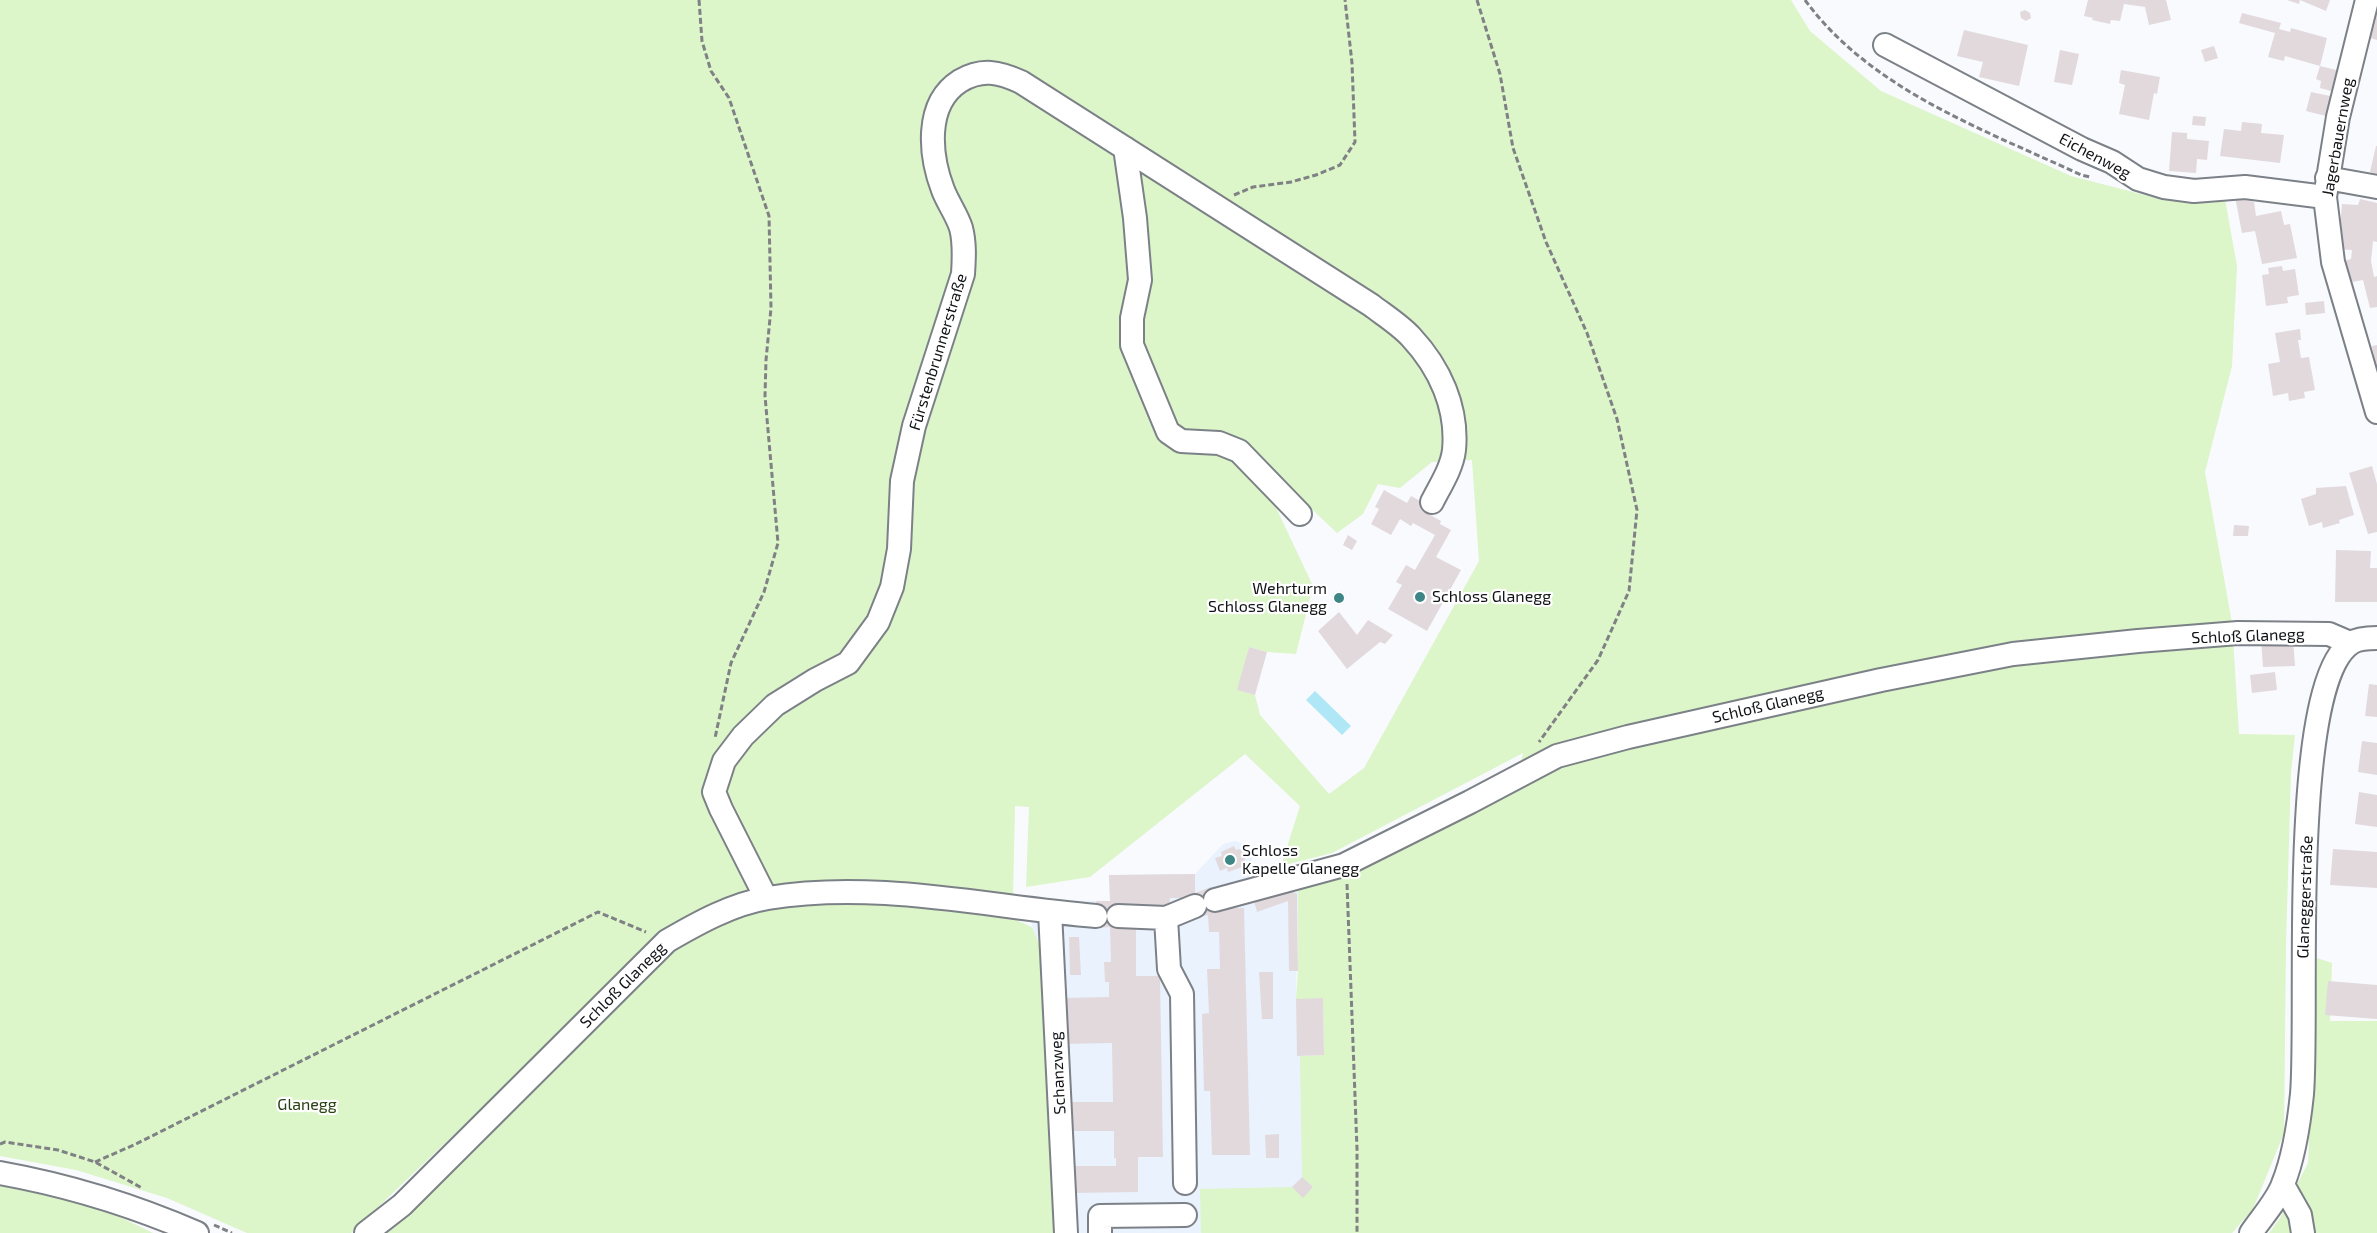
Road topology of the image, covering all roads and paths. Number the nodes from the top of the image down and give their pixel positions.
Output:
1 (699, 0) edge
2 (1345, 0) edge
3 (1477, 0) edge
4 (2367, 0) edge
5 (1885, 45) dead end
6 (1125, 148) junction
7 (2326, 187) junction
8 (2377, 187) edge
9 (1211, 203) junction
10 (2377, 412) edge
11 (1432, 502) dead end
12 (1300, 514) dead end
13 (2377, 639) edge
14 (2350, 643) junction
15 (1538, 743) dead end
16 (715, 744) dead end
17 (1344, 865) junction
18 (766, 898) junction
19 (1050, 912) junction
20 (1166, 918) junction
21 (667, 941) junction
22 (0, 1144) edge
23 (0, 1173) edge
24 (2283, 1185) junction
25 (1185, 1206) edge
26 (197, 1233) edge
27 (366, 1233) edge
28 (1066, 1233) edge
29 (1100, 1233) edge
30 (1358, 1233) edge
31 (2251, 1233) edge
32 (2303, 1233) edge

1 - 16 path
2 - 9 path
3 - 15 path
4 - 7 street, Jagerbauernweg
5 - 7 street, Eichenweg
6 - 9 street, Fürstenbrunnerstraße
6 - 12 street
6 - 18 street, Fürstenbrunnerstraße
7 - 8 street, Eichenweg
7 - 10 street, Jagerbauernweg
9 - 11 street, Fürstenbrunnerstraße
13 - 14 street
14 - 17 street, Schloß Glanegg
14 - 24 street, Glaneggerstraße
17 - 20 street, Schloß Glanegg
17 - 30 path
18 - 19 street, Schloß Glanegg
18 - 21 street, Schloß Glanegg
19 - 20 street, Schloß Glanegg
19 - 28 street, Schanzweg
20 - 25 street
21 - 22 path
21 - 27 street, Schloß Glanegg
23 - 26 street
24 - 31 street
24 - 32 street
25 - 29 street

